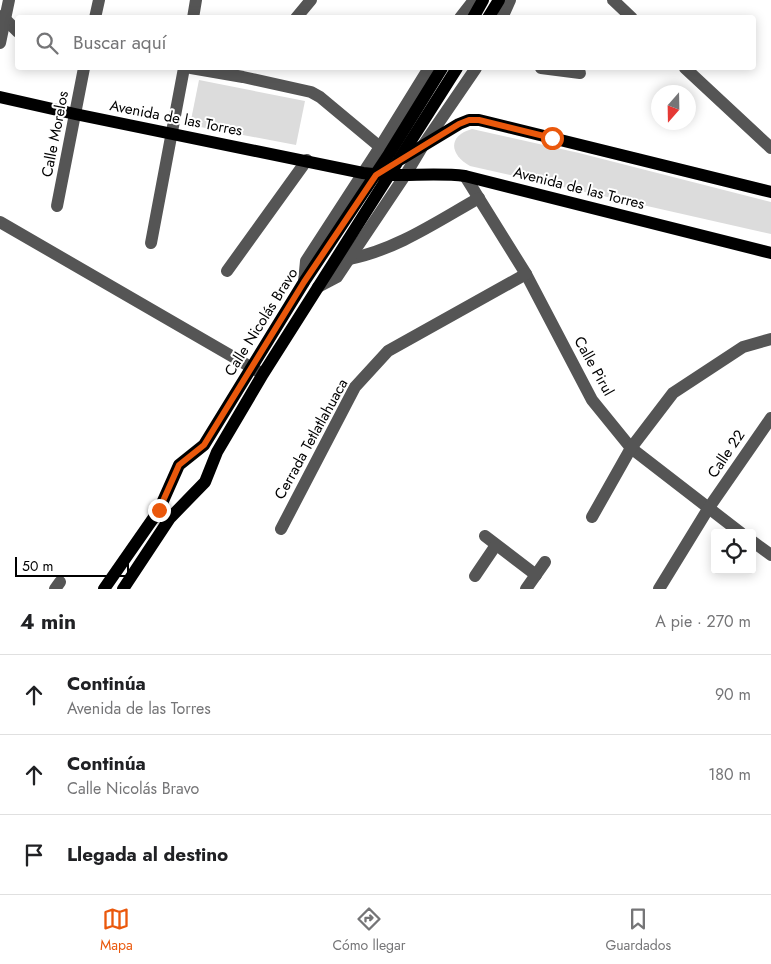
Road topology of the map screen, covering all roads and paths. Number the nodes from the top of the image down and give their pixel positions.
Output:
1 (9, 0) edge
2 (99, 0) edge
3 (196, 0) edge
4 (312, 0) edge
5 (474, 0) edge
6 (483, 0) edge
7 (499, 0) edge
8 (510, 0) edge
9 (614, 0) edge
10 (96, 15) edge
11 (194, 15) edge
12 (299, 15) edge
13 (462, 15) edge
14 (475, 15) edge
15 (490, 15) edge
16 (503, 15) edge
17 (629, 15) edge
18 (3, 17) edge
19 (15, 29) edge
20 (0, 43) edge
21 (84, 70) edge
22 (184, 70) edge
23 (219, 70) edge
24 (428, 70) edge
25 (441, 70) edge
26 (455, 70) edge
27 (475, 70) edge
28 (557, 70) edge
29 (687, 70) edge
30 (247, 72) edge
31 (580, 73) dead end
32 (0, 97) edge
33 (75, 114) junction
34 (172, 133) junction
35 (424, 144) junction
36 (771, 148) edge
37 (389, 154) junction
38 (307, 160) junction
39 (370, 174) junction
40 (390, 174) junction
41 (406, 174) junction
42 (465, 176) junction
43 (771, 192) edge
44 (479, 198) junction
45 (57, 206) dead end
46 (0, 222) edge
47 (151, 243) dead end
48 (771, 253) edge
49 (350, 259) junction
50 (227, 271) dead end
51 (526, 274) junction
52 (318, 287) junction
53 (771, 339) edge
54 (252, 368) junction
55 (263, 374) junction
56 (771, 418) edge
57 (630, 448) junction
58 (708, 509) junction
59 (592, 517) dead end
60 (281, 528) dead end
61 (736, 529) edge
62 (485, 536) dead end
63 (756, 544) edge
64 (496, 545) junction
65 (771, 555) edge
66 (545, 562) dead end
67 (536, 575) junction
68 (475, 576) dead end
69 (104, 589) edge
70 (123, 589) edge
71 (526, 589) edge
72 (659, 589) edge

1 - 18 street
2 - 10 street
3 - 11 street
4 - 12 street
5 - 13 street
6 - 14 main road
7 - 15 main road
8 - 16 street
9 - 17 street
18 - 19 street
18 - 20 street
21 - 33 street, Calle Morelos
22 - 34 street
23 - 30 street
24 - 37 street
25 - 37 main road, Calle Nicolás Bravo
26 - 37 main road, Calle Nicolás Bravo
27 - 35 street
28 - 31 street
29 - 36 street
30 - 37 street
32 - 33 main road, Avenida de las Torres
33 - 34 main road, Avenida de las Torres
33 - 45 street, Calle Morelos
34 - 38 main road, Avenida de las Torres
34 - 47 street
35 - 37 main road
35 - 41 street
35 - 43 main road
37 - 39 main road
37 - 39 street
37 - 40 main road, Calle Nicolás Bravo
38 - 39 main road, Avenida de las Torres
38 - 50 street
39 - 40 main road, Avenida de las Torres
39 - 54 main road, Calle Nicolás Bravo
40 - 41 main road, Avenida de las Torres
40 - 52 main road, Calle Nicolás Bravo
41 - 42 main road, Avenida de las Torres
41 - 49 street
42 - 44 street, Calle Pirul
42 - 48 main road, Avenida de las Torres
44 - 49 street
44 - 51 street, Calle Pirul
46 - 54 street
49 - 52 street
51 - 57 street, Calle Pirul
51 - 60 street, Cerrada Tetlatlahuaca
52 - 55 main road, Calle Nicolás Bravo
53 - 57 street
54 - 55 street
54 - 69 main road, Calle Nicolás Bravo
55 - 70 main road, Calle Nicolás Bravo
56 - 58 street, Calle 22
57 - 58 street, Calle Pirul
57 - 59 street
58 - 61 street, Calle Pirul
58 - 72 street, Calle 22
62 - 64 street
63 - 65 street
64 - 67 street
64 - 68 street
66 - 67 street
67 - 71 street

